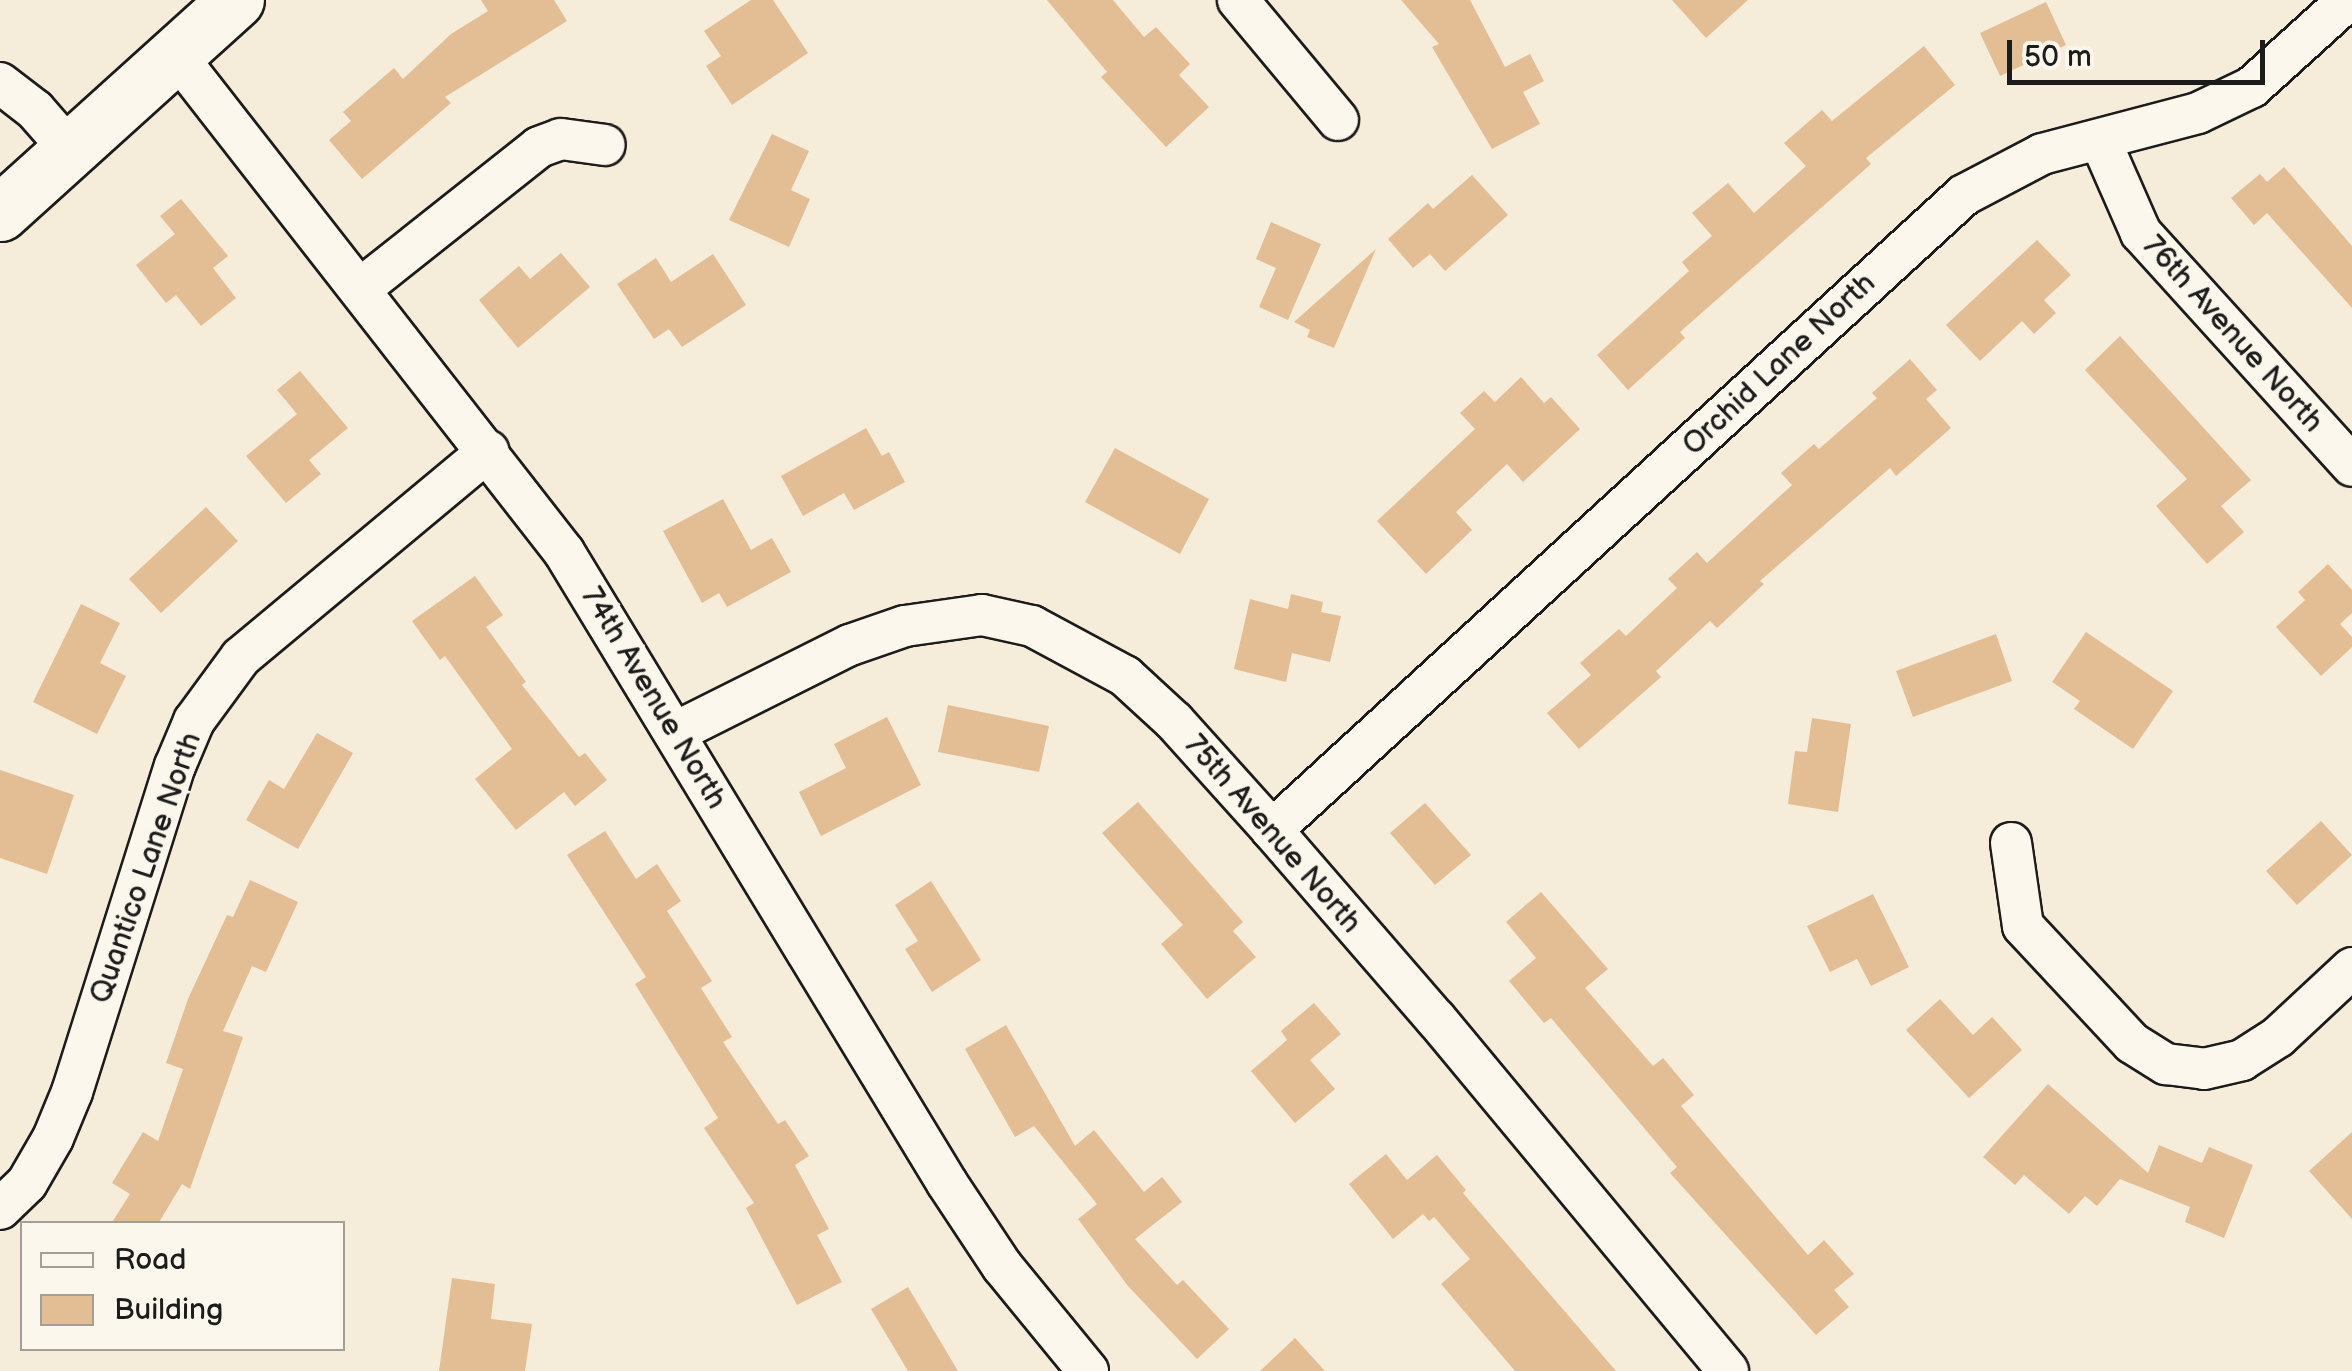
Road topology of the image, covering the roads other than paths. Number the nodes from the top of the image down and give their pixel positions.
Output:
1 (236, 0) edge
2 (1238, 0) edge
3 (2348, 0) edge
4 (176, 55) junction
5 (0, 83) edge
6 (1338, 120) dead end
7 (2101, 142) junction
8 (605, 145) dead end
9 (70, 150) junction
10 (0, 213) edge
11 (360, 290) junction
12 (488, 451) junction
13 (2352, 466) edge
14 (676, 732) junction
15 (1272, 830) junction
16 (2011, 843) dead end
17 (2352, 968) edge
18 (0, 1209) edge
19 (1088, 1371) edge
20 (1728, 1371) edge

1 - 4 street
2 - 6 street
3 - 7 street, Orchid Lane North
4 - 9 street
4 - 11 street, 74th Avenue North
5 - 9 street
7 - 13 street, 76th Avenue North
7 - 15 street, Orchid Lane North
8 - 11 street
9 - 10 street
11 - 12 street, 74th Avenue North
12 - 14 street, 74th Avenue North
12 - 18 street, Quantico Lane North
14 - 15 street, 75th Avenue North
14 - 19 street, 74th Avenue North
15 - 20 street, 75th Avenue North
16 - 17 street

